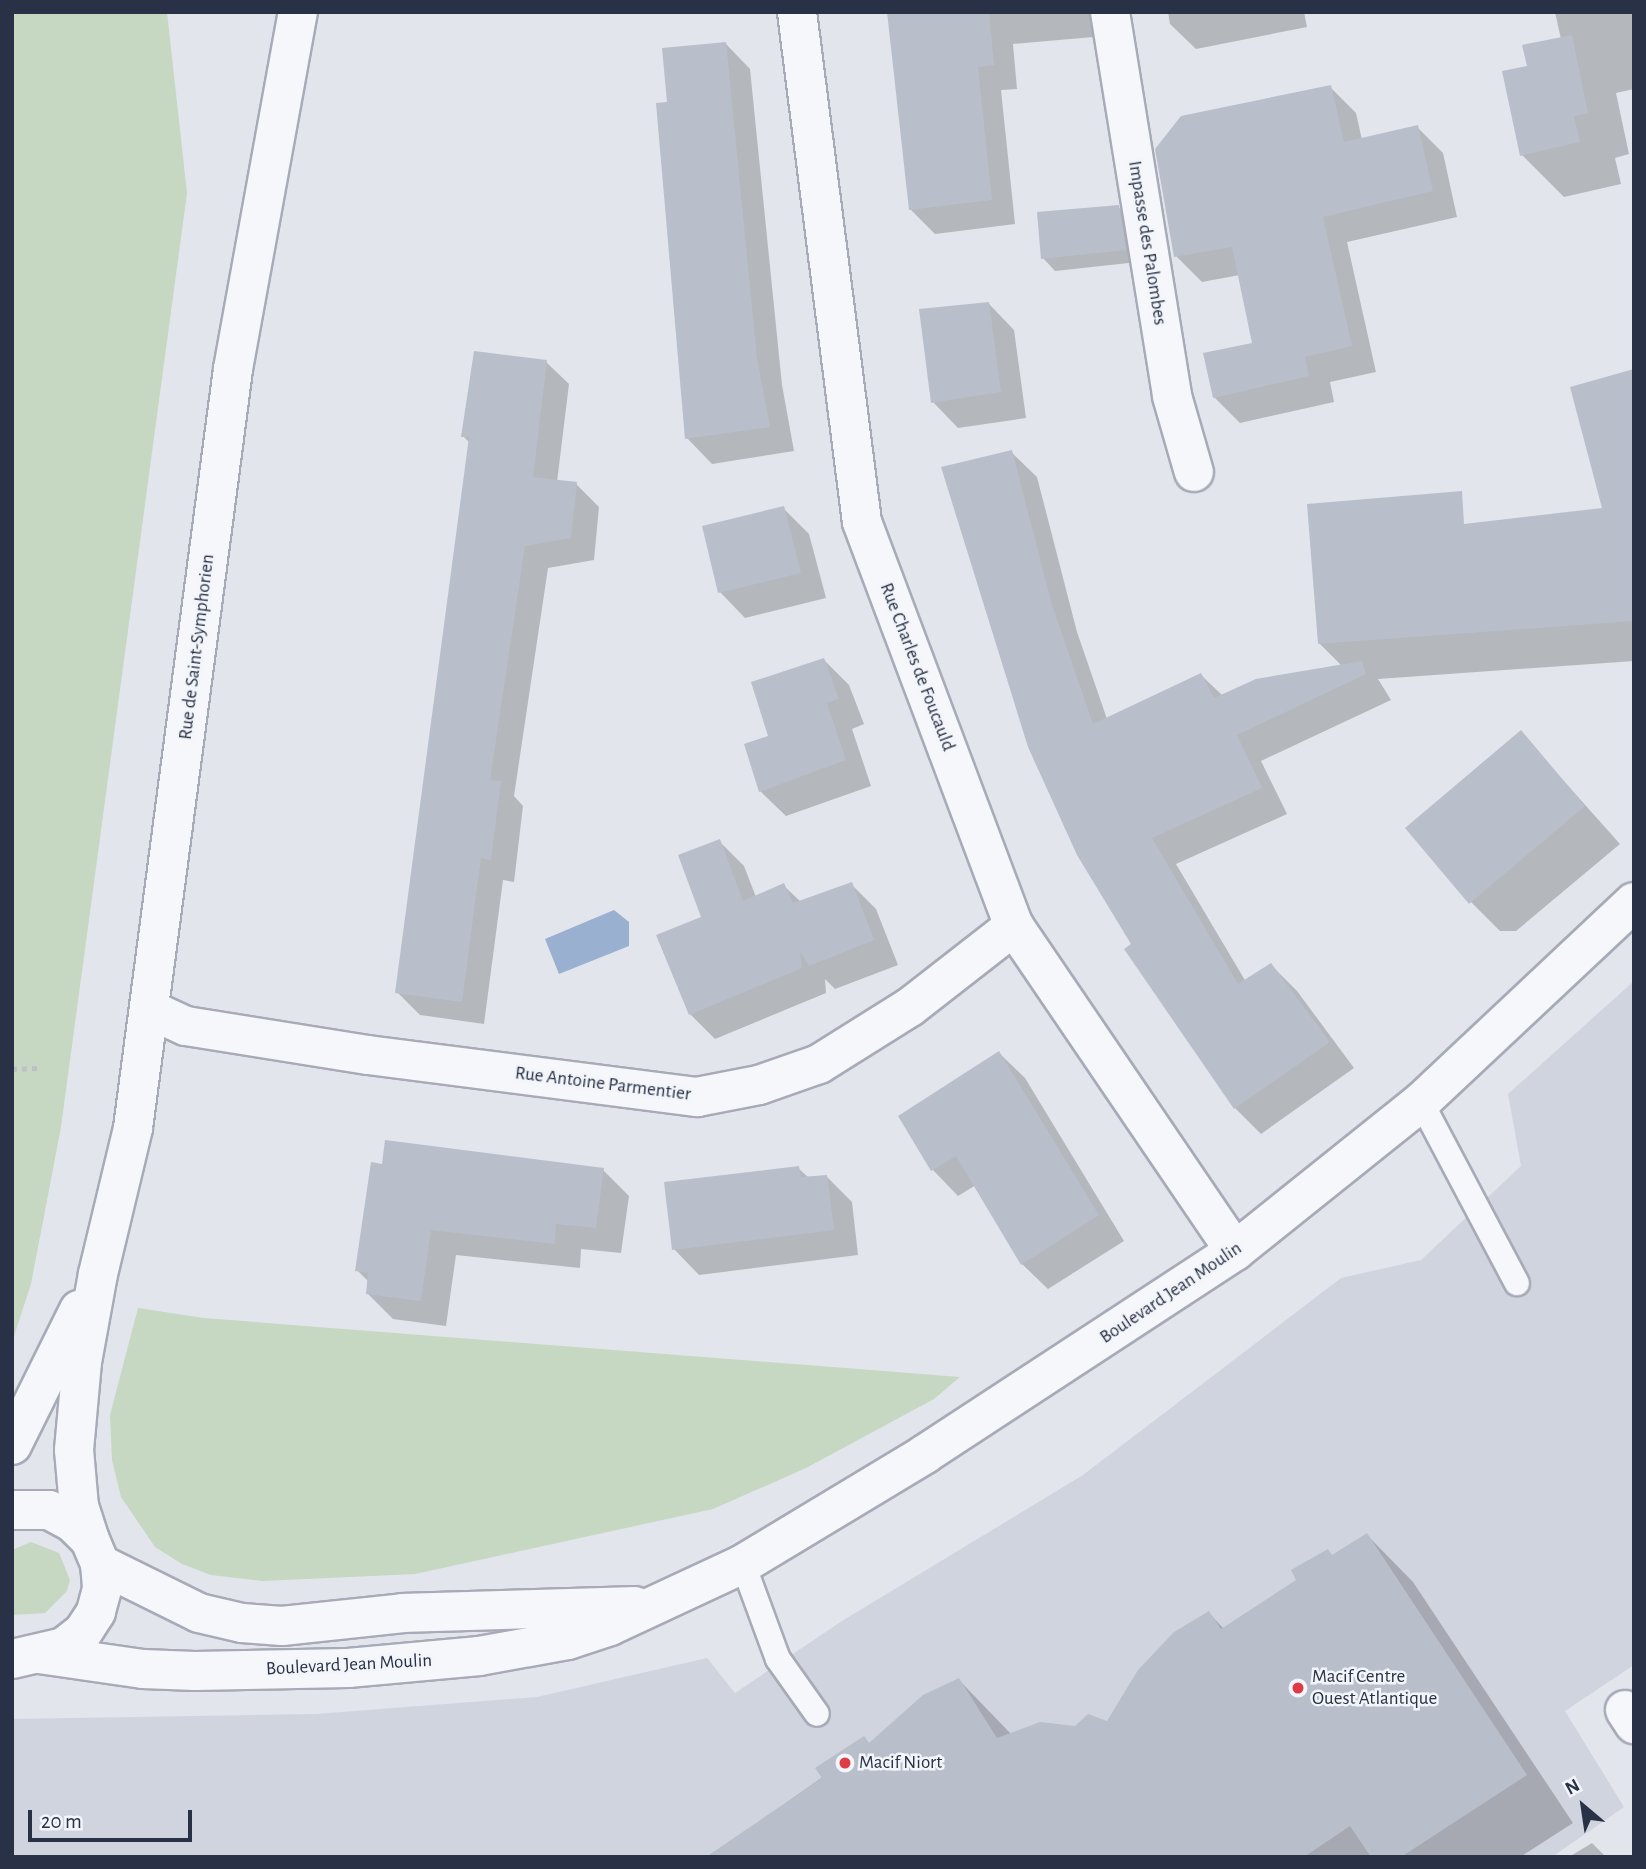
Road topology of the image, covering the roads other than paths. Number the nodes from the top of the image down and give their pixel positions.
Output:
1 (797, 12) edge
2 (1110, 12) edge
3 (296, 15) edge
4 (1194, 472) dead end
5 (1634, 902) edge
6 (1014, 926) junction
7 (151, 1010) junction
8 (1421, 1102) junction
9 (1235, 1251) junction
10 (97, 1274) junction
11 (1517, 1283) dead end
12 (12, 1445) edge
13 (12, 1510) edge
14 (95, 1552) junction
15 (743, 1564) junction
16 (651, 1605) junction
17 (26, 1657) edge
18 (817, 1714) dead end

1 - 6 street, Rue Charles de Foucauld
2 - 4 street, Impasse des Palombes
3 - 7 street, Rue de Saint-Symphorien
5 - 8 street, Boulevard Jean Moulin
6 - 7 street, Rue Antoine Parmentier
6 - 9 street, Rue Charles de Foucauld
7 - 10 street, Rue de Saint-Symphorien
8 - 9 street, Boulevard Jean Moulin
8 - 11 lane
9 - 15 street, Boulevard Jean Moulin
10 - 12 street, Rue de Saint-Symphorien
10 - 14 street, Rue de Saint-Symphorien
13 - 14 street, Boulevard Jean Moulin
14 - 16 street, Boulevard Jean Moulin
14 - 17 street, Rue de Saint-Symphorien
15 - 16 street, Boulevard Jean Moulin
15 - 18 lane
16 - 17 street, Boulevard Jean Moulin

